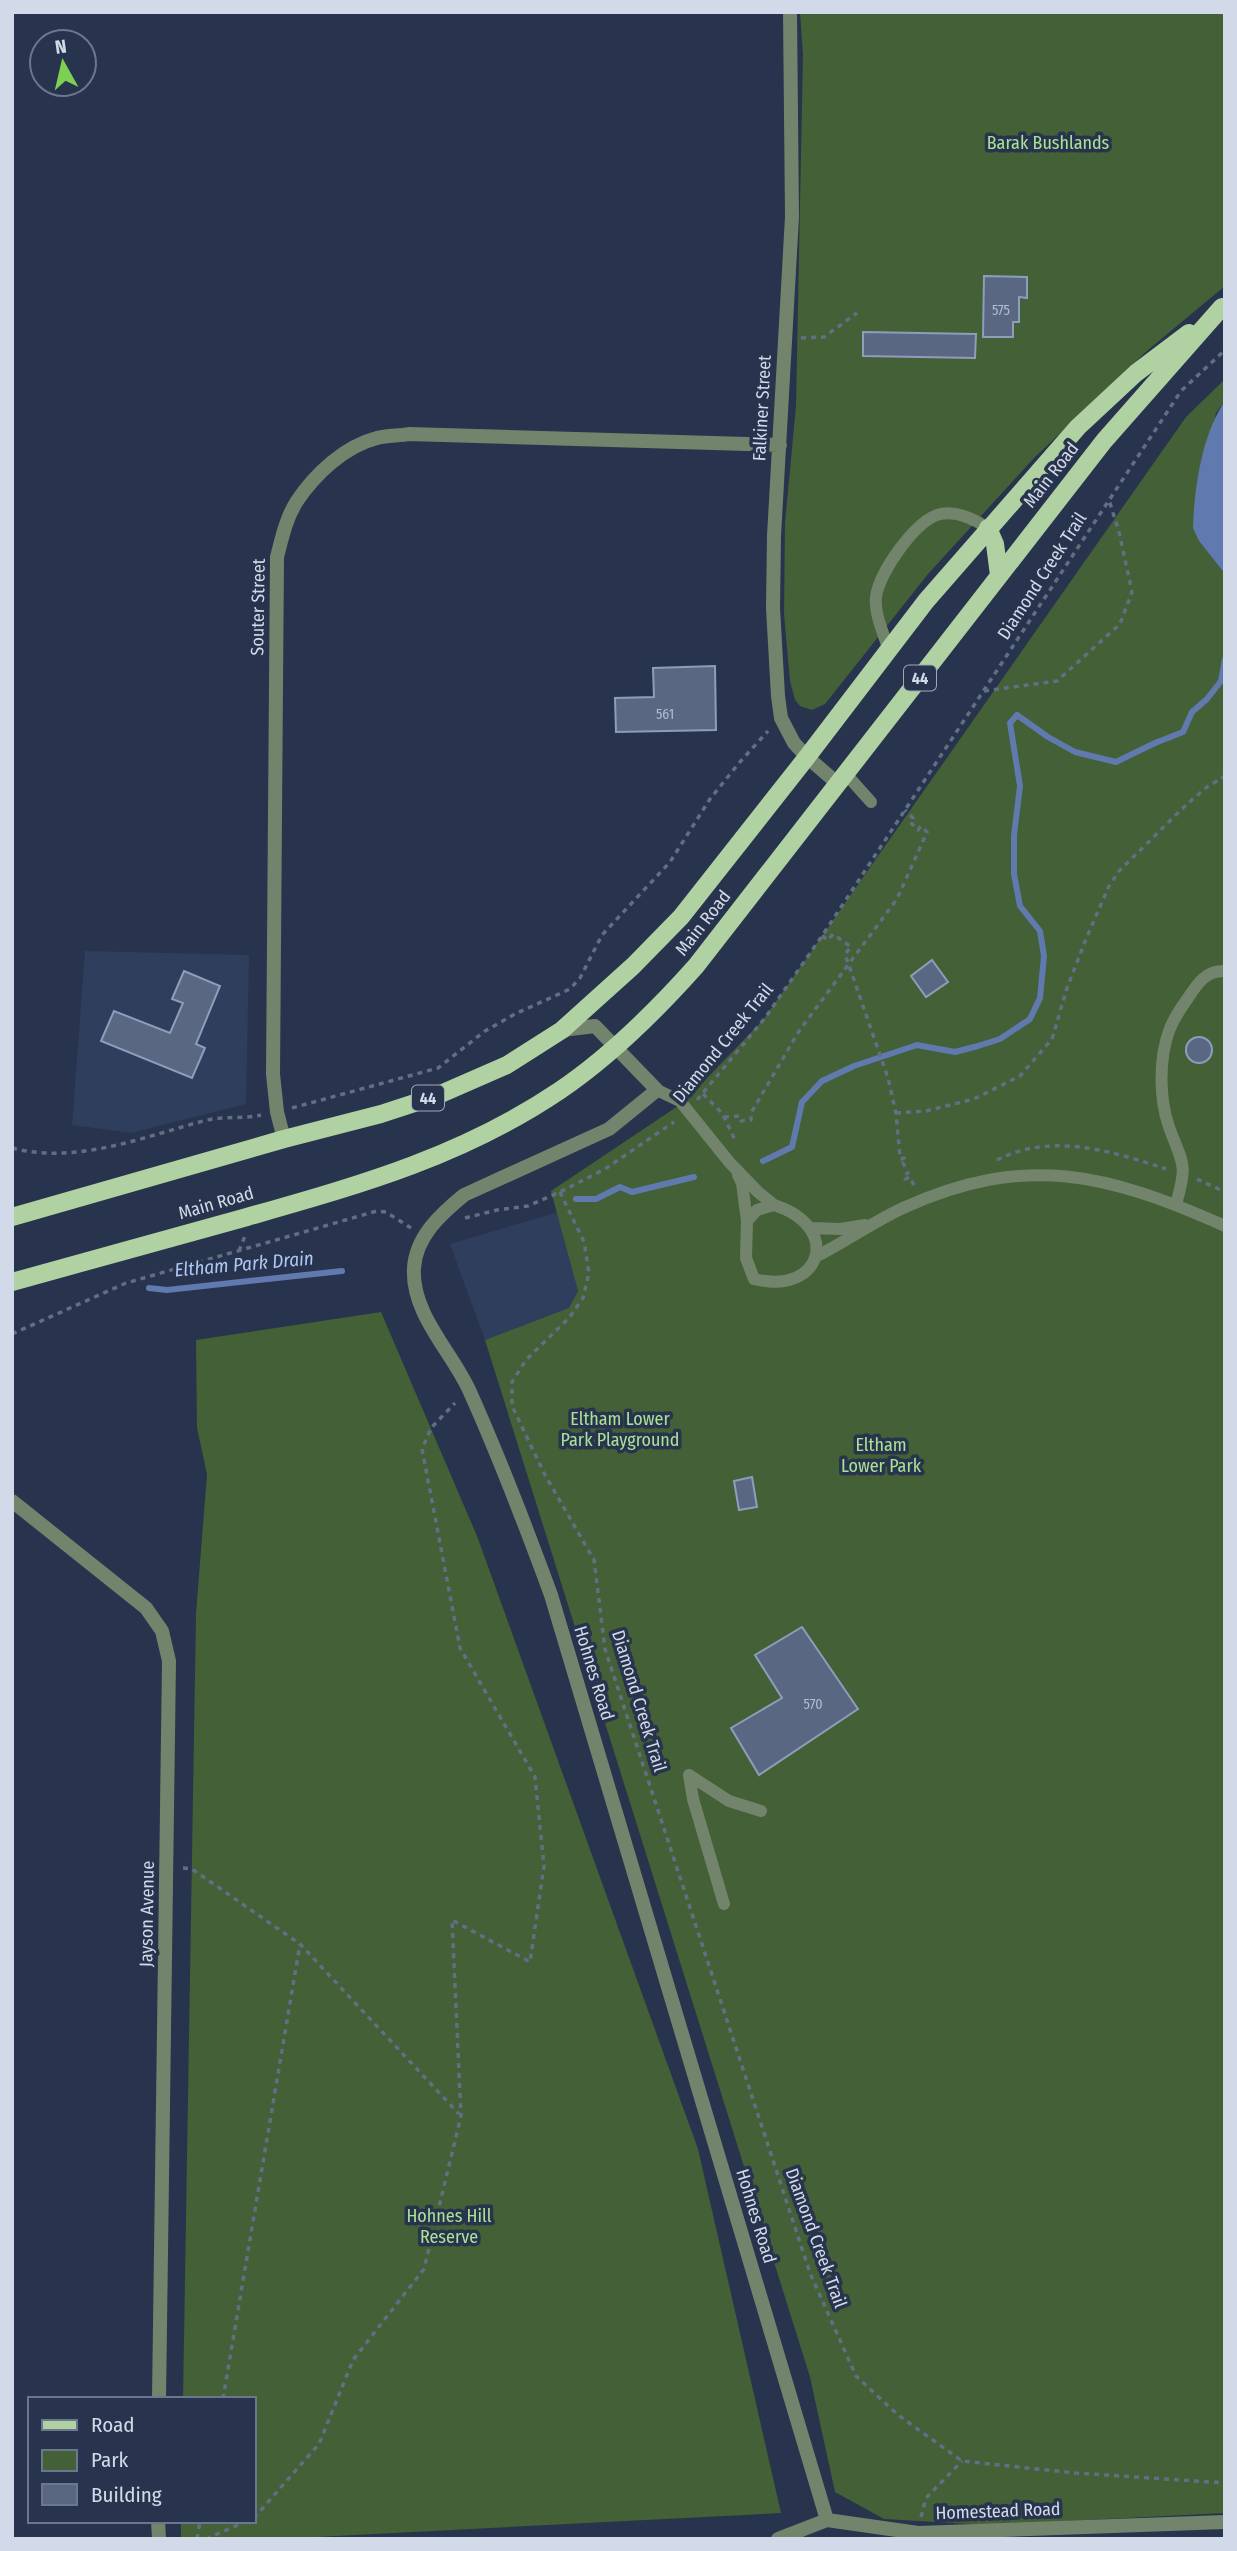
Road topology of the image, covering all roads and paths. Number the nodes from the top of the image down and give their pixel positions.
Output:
1 (790, 12) edge
2 (1224, 306) edge
3 (857, 313) dead end
4 (785, 338) junction
5 (1225, 350) edge
6 (780, 445) junction
7 (1109, 500) junction
8 (988, 528) junction
9 (999, 575) junction
10 (889, 651) junction
11 (982, 692) junction
12 (781, 718) junction
13 (807, 757) junction
14 (1225, 776) edge
15 (842, 778) junction
16 (871, 802) dead end
17 (905, 810) junction
18 (822, 936) junction
19 (849, 966) junction
20 (1225, 971) edge
21 (562, 1030) junction
22 (616, 1047) junction
23 (657, 1090) junction
24 (703, 1094) junction
25 (289, 1109) dead end
26 (688, 1110) junction
27 (264, 1114) dead end
28 (896, 1114) junction
29 (724, 1117) junction
30 (284, 1139) junction
31 (737, 1144) dead end
32 (12, 1148) edge
33 (996, 1161) dead end
34 (730, 1163) junction
35 (1184, 1175) junction
36 (916, 1191) dead end
37 (560, 1192) junction
38 (1225, 1192) edge
39 (1176, 1204) junction
40 (774, 1205) junction
41 (12, 1217) edge
42 (747, 1221) junction
43 (872, 1224) junction
44 (1225, 1226) edge
45 (811, 1228) junction
46 (428, 1230) junction
47 (815, 1257) junction
48 (12, 1282) edge
49 (12, 1334) edge
50 (469, 1388) junction
51 (12, 1501) edge
52 (761, 1811) dead end
53 (167, 1866) junction
54 (724, 1904) dead end
55 (300, 1944) junction
56 (461, 2116) junction
57 (159, 2397) edge
58 (223, 2397) edge
59 (962, 2461) junction
60 (1225, 2483) edge
61 (256, 2516) edge
62 (827, 2519) junction
63 (1225, 2522) edge
64 (242, 2523) edge
65 (918, 2533) junction
66 (206, 2539) edge
67 (778, 2539) edge

1 - 4 street, Falkiner Street
2 - 8 main road, Main Road / 44
2 - 9 main road, Main Road / 44
3 - 4 path
4 - 6 street, Falkiner Street
5 - 7 path, Diamond Creek Trail
6 - 12 street, Falkiner Street
6 - 30 street, Souter Street
7 - 11 path, Diamond Creek Trail
7 - 11 path
8 - 9 main road
8 - 10 main road, Main Road / 44
8 - 10 lane
9 - 15 main road, Main Road / 44
10 - 13 main road, Main Road / 44
11 - 17 path, Diamond Creek Trail
12 - 13 street, Falkiner Street
12 - 25 path
13 - 15 street, Falkiner Street
13 - 21 main road, Main Road / 44
14 - 28 path
15 - 16 lane
15 - 22 main road, Main Road / 44
17 - 18 path, Diamond Creek Trail
17 - 19 path
18 - 19 path
18 - 24 path, Diamond Creek Trail
19 - 28 path
19 - 29 path
20 - 35 lane
21 - 22 street
21 - 30 main road, Main Road / 44
22 - 23 street
22 - 48 main road, Main Road / 44
23 - 26 lane
23 - 46 street, Hohnes Road
24 - 26 path, Diamond Creek Trail
24 - 29 path
26 - 34 lane
26 - 37 path, Diamond Creek Trail
27 - 32 path
28 - 36 path
29 - 31 path
30 - 41 main road, Main Road / 44
33 - 35 path
34 - 40 lane
34 - 42 lane
35 - 38 path
35 - 39 lane
37 - 46 path
37 - 59 path, Diamond Creek Trail
39 - 43 lane
39 - 44 lane
40 - 42 lane
40 - 45 lane
42 - 47 lane
43 - 45 lane
43 - 47 lane
45 - 47 lane
46 - 49 path
46 - 50 street, Hohnes Road
50 - 56 path
50 - 62 street, Hohnes Road
51 - 53 street, Jayson Avenue
52 - 54 lane
53 - 55 path
53 - 57 street, Jayson Avenue
55 - 56 path
55 - 58 path
56 - 61 path
59 - 60 path, Diamond Creek Trail
59 - 65 path
62 - 65 street, Homestead Road
62 - 67 street
63 - 65 street, Homestead Road
64 - 66 path

